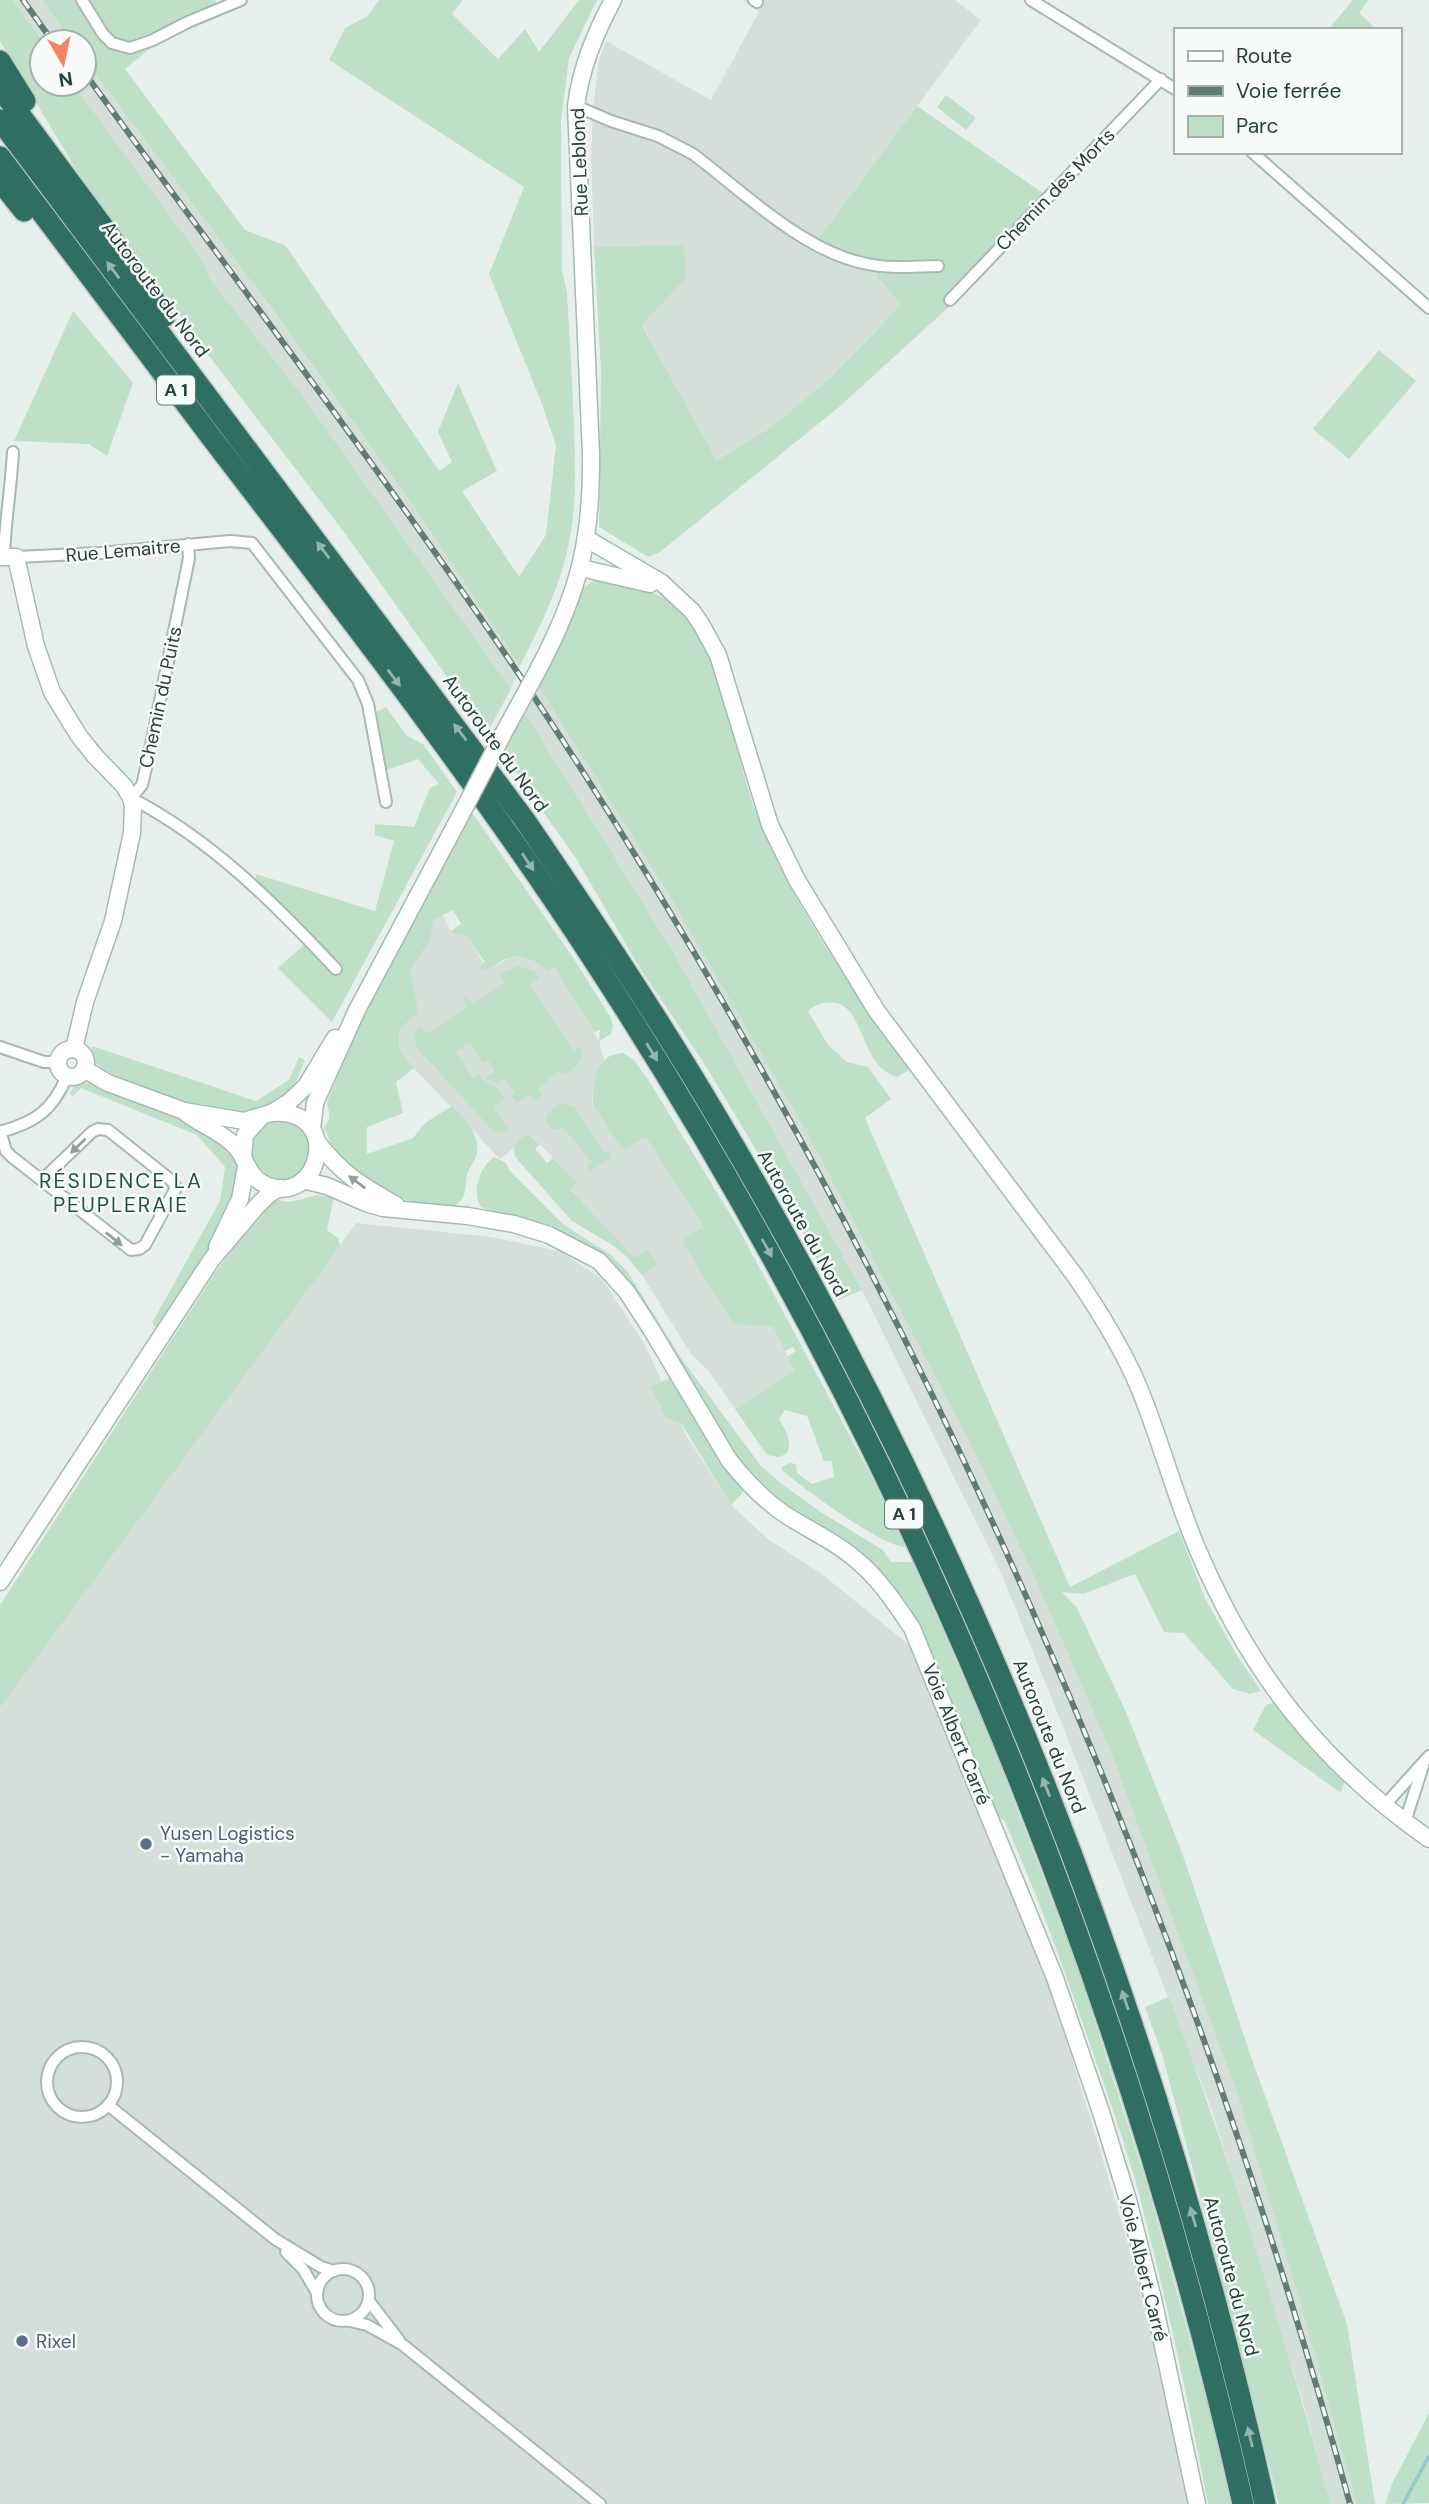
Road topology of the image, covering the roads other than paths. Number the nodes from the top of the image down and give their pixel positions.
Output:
1 (82, 0) edge
2 (242, 0) edge
3 (613, 0) edge
4 (1031, 0) edge
5 (0, 61) edge
6 (1161, 79) junction
7 (0, 88) edge
8 (1174, 88) edge
9 (576, 106) junction
10 (0, 120) edge
11 (1254, 154) edge
12 (0, 157) edge
13 (0, 181) edge
14 (104, 228) junction
15 (938, 266) dead end
16 (950, 300) dead end
17 (1429, 308) edge
18 (13, 452) dead end
19 (257, 462) junction
20 (587, 539) junction
21 (188, 544) junction
22 (7, 557) edge
23 (581, 568) junction
24 (668, 589) junction
25 (353, 623) junction
26 (131, 798) junction
27 (386, 802) dead end
28 (336, 969) dead end
29 (357, 1010) junction
30 (0, 1047) edge
31 (74, 1049) junction
32 (58, 1062) junction
33 (84, 1069) junction
34 (67, 1076) junction
35 (184, 1111) junction
36 (266, 1115) junction
37 (0, 1131) edge
38 (315, 1136) junction
39 (245, 1163) junction
40 (42, 1180) junction
41 (303, 1180) junction
42 (280, 1188) junction
43 (405, 1209) junction
44 (212, 1259) junction
45 (0, 1582) edge
46 (1427, 1759) edge
47 (1384, 1806) junction
48 (1405, 1822) junction
49 (1429, 1839) edge
50 (108, 2105) junction
51 (275, 2239) junction
52 (334, 2271) junction
53 (317, 2293) junction
54 (369, 2301) junction
55 (350, 2321) junction
56 (403, 2345) junction
57 (600, 2504) edge
58 (1197, 2504) edge
59 (1242, 2504) edge
60 (1265, 2504) edge

1 - 2 street
3 - 9 street, Rue Leblond
4 - 6 street
5 - 14 highway
6 - 8 street
6 - 16 street, Chemin des Morts
7 - 14 highway
9 - 15 street
9 - 20 street, Rue Leblond
19 -> 10 highway, Autoroute du Nord / A 1
11 - 17 street
12 - 25 highway, A 1
13 - 25 highway
14 - 19 highway
18 - 22 street
60 -> 19 highway, Autoroute du Nord / A 1
20 - 23 street, Rue Leblond
20 - 24 street
21 - 22 street, Rue Lemaitre
21 - 26 street, Chemin du Puits
21 - 27 street, Rue Lemaitre
22 - 26 street
23 - 24 street
23 - 29 street, Rue Leblond, bridge
24 - 47 street
25 -> 59 highway, A 1
26 - 28 street
26 - 31 street, Chemin du Puits
29 - 36 street
29 - 38 street
30 - 32 street
31 - 32 street
31 - 33 street
32 - 34 street
33 - 34 street
33 - 35 street
34 - 37 street
35 - 36 street
35 - 39 street
36 - 38 street
36 - 39 street
37 - 40 street
38 - 41 street
43 -> 38 street, Voie Albert Carré
39 - 42 street
39 - 44 street
40 -> 40 street
41 - 42 street
41 - 43 street, Voie Albert Carré
42 - 44 street
43 - 58 street, Voie Albert Carré
44 - 45 street
46 - 47 street
46 - 48 street
47 - 48 street
48 - 49 street
50 - 50 street
50 - 51 street
51 - 52 street
51 - 53 street
52 - 53 street
52 - 54 street
53 - 55 street
54 - 55 street
54 - 56 street
55 - 56 street
56 - 57 street

